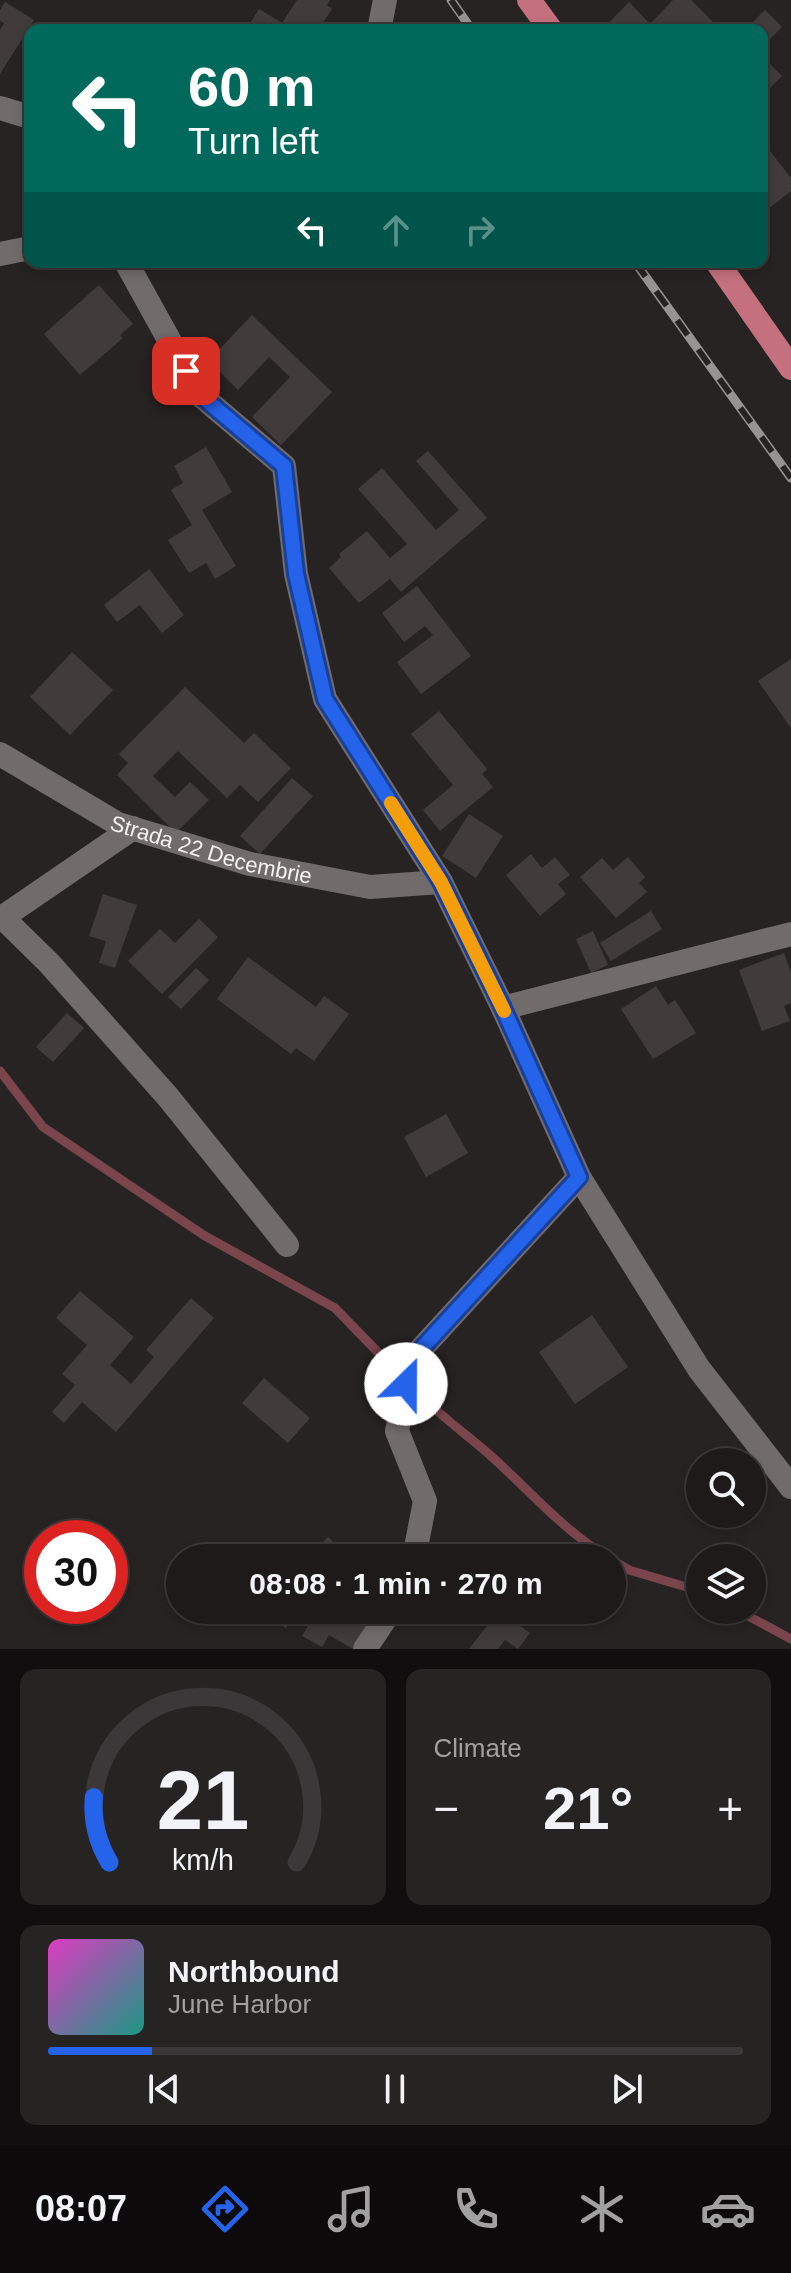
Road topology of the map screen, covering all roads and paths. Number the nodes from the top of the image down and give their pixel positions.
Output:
1 (385, 0) edge
2 (529, 0) edge
3 (380, 24) edge
4 (547, 24) edge
5 (0, 108) edge
6 (24, 115) edge
7 (24, 249) edge
8 (0, 254) edge
9 (137, 268) edge
10 (721, 268) edge
11 (791, 368) edge
12 (0, 754) edge
13 (133, 828) junction
14 (441, 882) junction
15 (1, 918) edge
16 (791, 934) edge
17 (503, 1008) junction
18 (579, 1177) junction
19 (287, 1245) dead end
20 (791, 1487) edge
21 (417, 1544) edge
22 (382, 1624) edge
23 (365, 1649) edge

1 - 3 street
2 - 4 main road
5 - 6 street
7 - 8 street
9 - 14 street
10 - 11 main road
12 - 13 street, Strada 22 Decembrie
13 - 14 street, Strada 22 Decembrie
13 - 15 street
14 - 17 street
15 - 19 street
16 - 17 street
17 - 18 street
18 - 20 street
18 - 21 street
22 - 23 street

